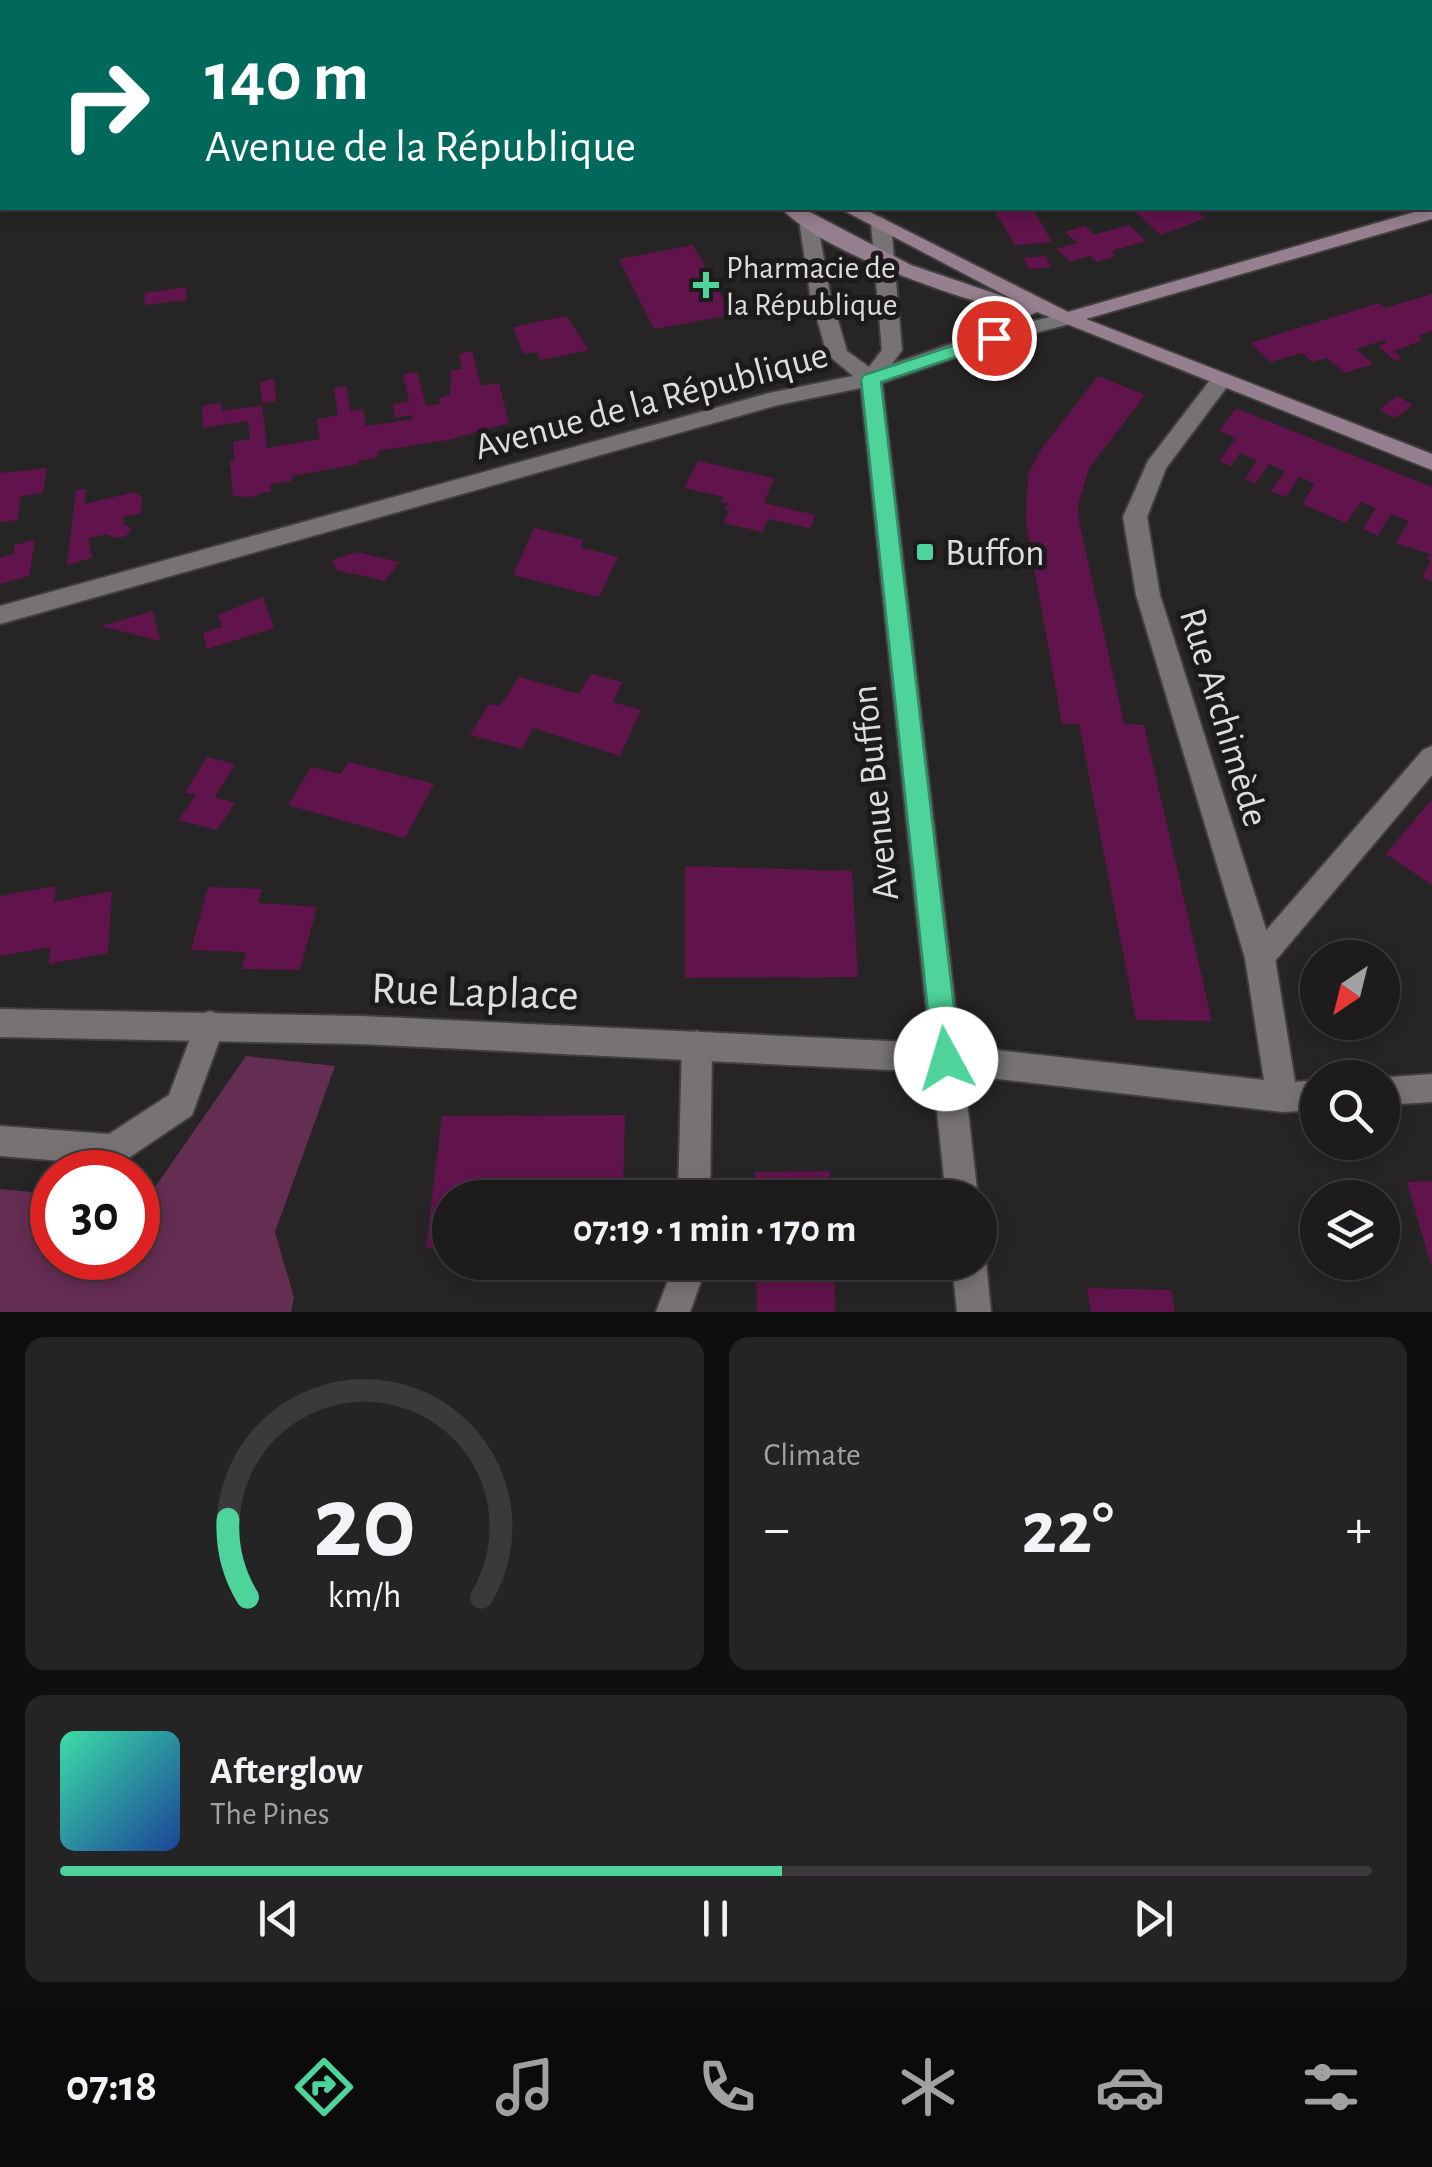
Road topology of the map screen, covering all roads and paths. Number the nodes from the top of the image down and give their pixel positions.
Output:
1 (793, 210) edge
2 (852, 210) edge
3 (1432, 213) edge
4 (808, 220) junction
5 (881, 223) junction
6 (883, 259) junction
7 (1067, 319) junction
8 (871, 379) junction
9 (1222, 380) junction
10 (1432, 462) edge
11 (0, 615) edge
12 (1432, 757) edge
13 (1260, 958) junction
14 (0, 1023) edge
15 (210, 1025) junction
16 (697, 1045) junction
17 (946, 1059) junction
18 (1432, 1088) edge
19 (1400, 1090) edge
20 (1300, 1096) edge
21 (1282, 1097) junction
22 (0, 1141) edge
23 (694, 1180) edge
24 (960, 1180) edge
25 (685, 1280) edge
26 (971, 1280) edge
27 (673, 1312) edge
28 (974, 1312) edge

1 - 4 main road
2 - 5 main road
3 - 7 main road, Avenue de la République
4 - 6 main road
4 - 8 street
5 - 6 street
5 - 7 main road
6 - 7 main road
6 - 8 street
7 - 8 street, Avenue de la République
7 - 9 main road
8 - 11 street, Avenue de la République
8 - 17 street, Avenue Buffon
9 - 10 main road
9 - 13 street, Rue Archimède
12 - 13 street
13 - 21 street, Rue Archimède
14 - 15 street, Rue Laplace
15 - 16 street, Rue Laplace
15 - 22 street
16 - 17 street, Rue Laplace
16 - 23 street
17 - 21 street, Rue Laplace
17 - 24 street, Avenue Buffon
18 - 19 street
20 - 21 street, Rue Laplace
25 - 27 street
26 - 28 street

